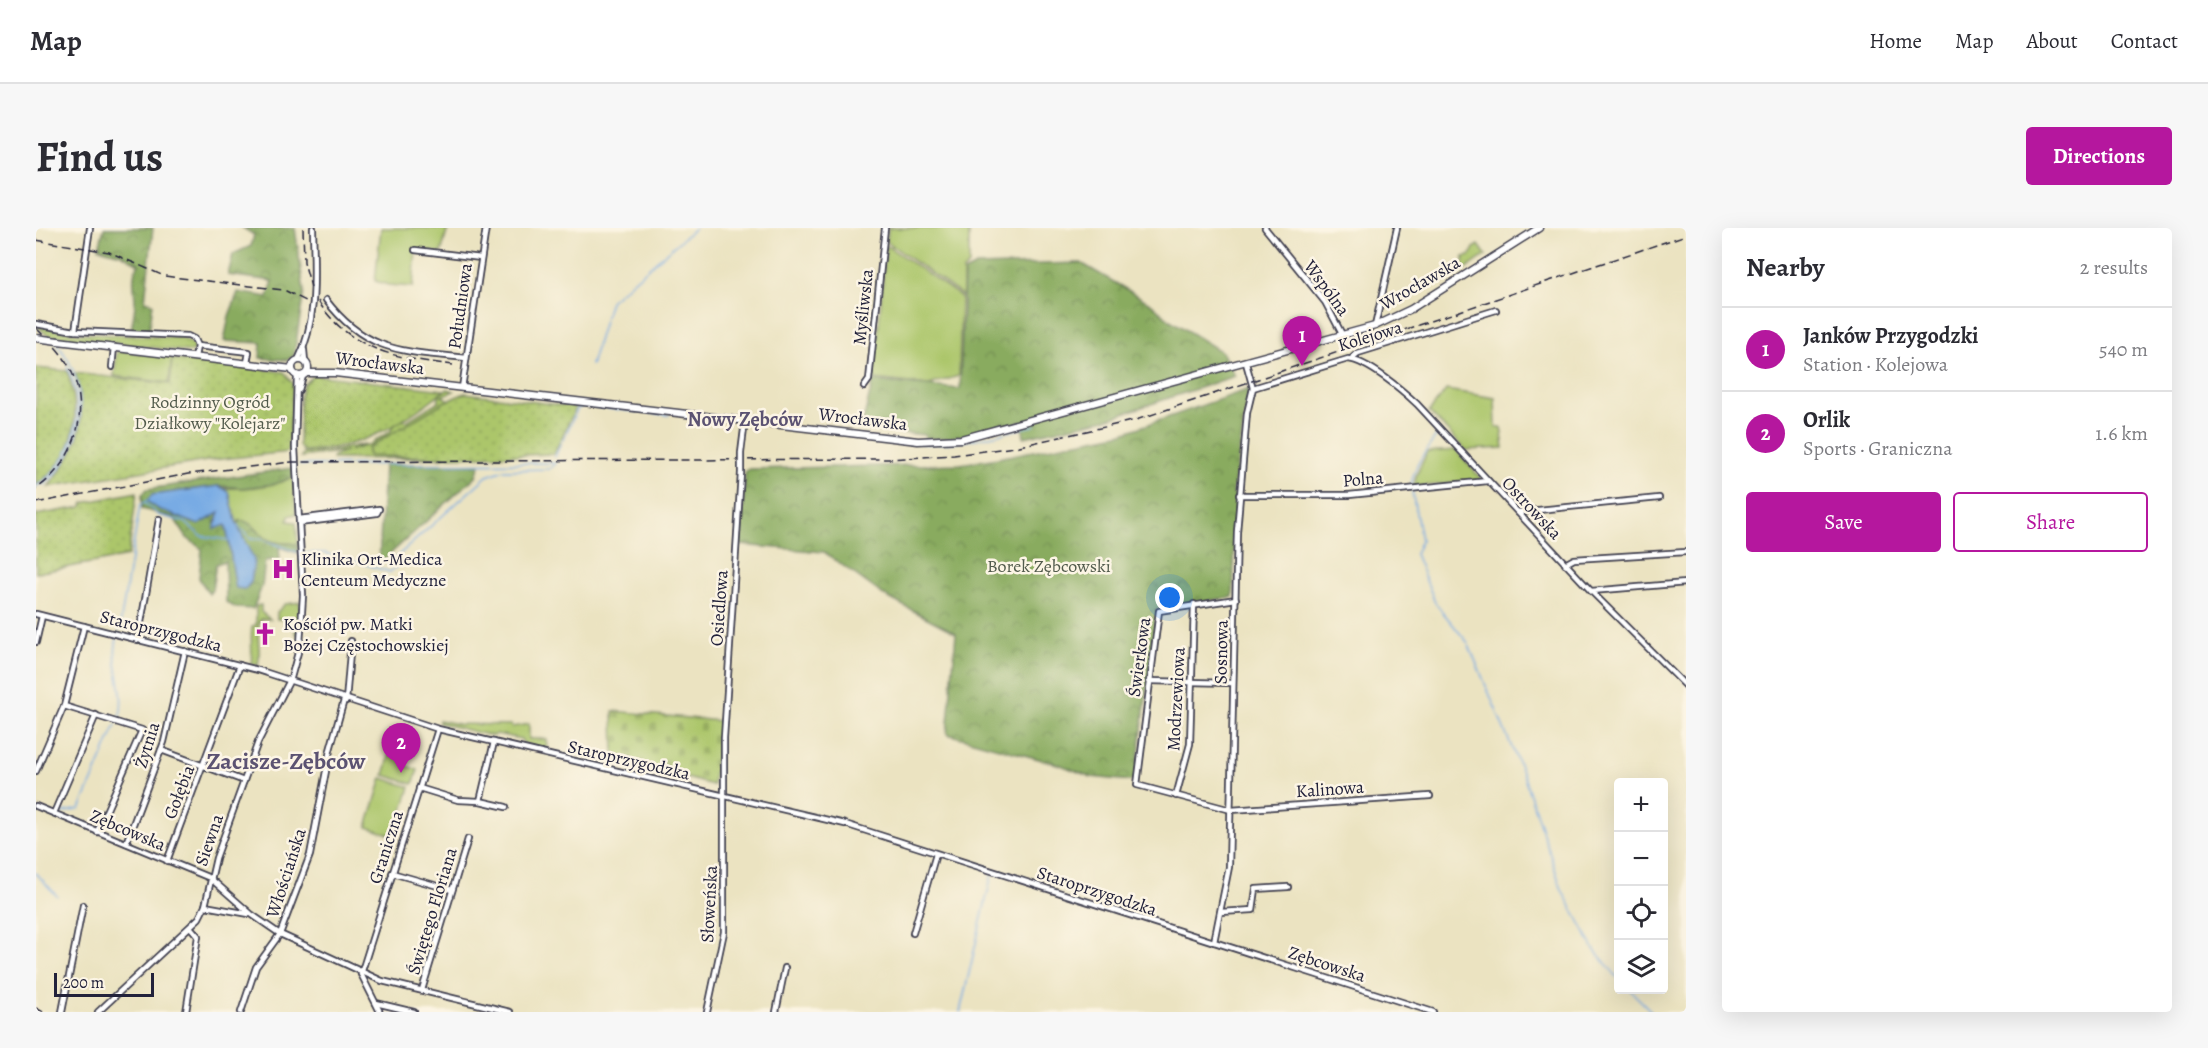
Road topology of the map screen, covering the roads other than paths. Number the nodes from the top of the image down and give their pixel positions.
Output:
1 (90, 228) edge
2 (313, 228) edge
3 (486, 228) edge
4 (885, 228) edge
5 (1265, 228) edge
6 (1397, 228) edge
7 (1537, 228) edge
8 (415, 250) dead end
9 (481, 258) junction
10 (326, 300) dead end
11 (1496, 310) dead end
12 (36, 324) edge
13 (1375, 326) junction
14 (75, 331) junction
15 (1343, 336) junction
16 (36, 338) edge
17 (197, 346) junction
18 (114, 347) junction
19 (195, 357) junction
20 (1352, 359) junction
21 (466, 360) junction
22 (247, 363) junction
23 (1246, 363) junction
24 (112, 367) dead end
25 (300, 368) junction
26 (465, 387) junction
27 (864, 387) dead end
28 (1253, 388) junction
29 (745, 421) junction
30 (1488, 481) junction
31 (1239, 495) junction
32 (1659, 498) dead end
33 (1518, 512) junction
34 (159, 519) dead end
35 (299, 521) junction
36 (1686, 552) edge
37 (1565, 564) junction
38 (1686, 583) edge
39 (1591, 591) junction
40 (1236, 599) junction
41 (1194, 604) junction
42 (36, 614) edge
43 (42, 616) junction
44 (84, 626) junction
45 (138, 640) junction
46 (351, 641) dead end
47 (36, 642) edge
48 (185, 651) junction
49 (240, 665) junction
50 (289, 680) junction
51 (1149, 681) junction
52 (1191, 682) junction
53 (1231, 684) dead end
54 (1686, 686) edge
55 (345, 700) junction
56 (64, 706) junction
57 (96, 716) junction
58 (438, 729) junction
59 (494, 742) junction
60 (161, 750) junction
61 (203, 766) junction
62 (36, 771) edge
63 (244, 781) junction
64 (1137, 785) joint
65 (419, 788) junction
66 (725, 796) junction
67 (1176, 796) junction
68 (1430, 796) dead end
69 (480, 801) junction
70 (506, 807) dead end
71 (37, 808) edge
72 (1231, 810) junction
73 (54, 813) junction
74 (97, 832) junction
75 (468, 839) dead end
76 (126, 843) junction
77 (936, 854) junction
78 (167, 861) junction
79 (392, 873) junction
80 (210, 878) junction
81 (220, 885) junction
82 (1287, 887) dead end
83 (208, 890) junction
84 (452, 890) junction
85 (83, 905) dead end
86 (205, 906) junction
87 (1221, 912) junction
88 (251, 914) junction
89 (191, 928) junction
90 (913, 933) dead end
91 (280, 934) junction
92 (1213, 942) junction
93 (786, 968) dead end
94 (361, 974) junction
95 (372, 983) junction
96 (366, 984) junction
97 (422, 990) junction
98 (376, 1003) junction
99 (476, 1004) junction
100 (62, 1012) edge
101 (98, 1012) edge
102 (186, 1012) edge
103 (241, 1012) edge
104 (380, 1012) edge
105 (414, 1012) edge
106 (473, 1012) edge
107 (510, 1012) edge
108 (707, 1012) edge
109 (776, 1012) edge
110 (1432, 1012) edge

1 - 14 street
2 - 25 street, Siewna
3 - 9 street, Południowa
4 - 27 street, Myśliwska
5 - 15 street, Wspólna
6 - 13 street
7 - 13 main road, Wrocławska
8 - 9 street
9 - 21 street, Południowa
10 - 21 street
11 - 20 street, Kolejowa
12 - 14 street
13 - 15 main road, Wrocławska
14 - 17 street
15 - 23 main road, Wrocławska
16 - 18 main road, Wrocławska, bridge
17 - 19 street
17 - 22 street
18 - 19 main road, Wrocławska
18 - 24 street
19 - 22 main road, Wrocławska
20 - 28 street, Kolejowa
20 - 30 street, Ostrowska
21 - 26 street, Południowa
22 - 25 main road, Wrocławska
23 - 28 street, Sosnowa
23 - 29 main road, Wrocławska
25 - 26 main road, Wrocławska
25 - 35 street, Siewna
26 - 29 main road, Wrocławska
28 - 31 street, Sosnowa
29 - 66 street, Osiedlowa, bridge
30 - 31 street, Polna
30 - 33 street, Ostrowska
31 - 40 street, Sosnowa
32 - 33 street
33 - 37 street, Ostrowska
34 - 45 street
35 - 35 street
35 - 50 street, Siewna
36 - 37 street
37 - 39 street, Ostrowska
38 - 39 street
39 - 54 street, Ostrowska
40 - 41 street, Świerkowa
40 - 72 street, Sosnowa
41 - 51 street, Świerkowa
41 - 52 street, Modrzewiowa
42 - 43 street, Staroprzygodzka
43 - 44 street, Staroprzygodzka
43 - 47 street
44 - 45 street, Staroprzygodzka
44 - 56 street
45 - 48 street, Staroprzygodzka
46 - 55 street, Włościańska
48 - 49 street, Staroprzygodzka
48 - 60 street, Żytnia
49 - 50 street, Staroprzygodzka
49 - 61 street, Gołębia
50 - 55 street, Staroprzygodzka
50 - 63 street, Siewna
51 - 52 street
51 - 64 street, Świerkowa
52 - 53 street
52 - 67 street, Modrzewiowa
55 - 58 street, Staroprzygodzka
55 - 91 street, Włościańska
56 - 57 street
56 - 62 street
57 - 73 street
57 - 74 street
58 - 59 street, Staroprzygodzka
58 - 65 street, Graniczna
59 - 66 street, Staroprzygodzka
59 - 69 street
60 - 61 street
60 - 76 street, Żytnia
61 - 63 street
61 - 78 street, Gołębia
63 - 80 street, Siewna
64 - 67 street, Kalinowa
65 - 69 street
65 - 79 street, Graniczna
66 - 77 street, Staroprzygodzka
66 - 108 street, Słoweńska
67 - 72 street, Kalinowa
68 - 72 street, Kalinowa
69 - 70 street
71 - 73 street, Zębcowska
72 - 87 street, Sosnowa
73 - 74 street, Zębcowska
74 - 76 street, Zębcowska
75 - 84 street, Świętego Floriana
76 - 78 street, Zębcowska
77 - 90 street
77 - 92 street, Staroprzygodzka
78 - 80 street, Zębcowska
79 - 84 street
79 - 94 street, Graniczna
80 - 81 street, Zębcowska
80 - 83 street, Siewna
81 - 83 street
81 - 88 street, Zębcowska
82 - 87 street
83 - 86 street, Siewna
84 - 97 street, Świętego Floriana
85 - 100 street
86 - 88 street
86 - 89 street, Siewna
87 - 92 street, Sosnowa
88 - 91 street, Zębcowska
89 - 101 street, Siewna
89 - 102 street
91 - 94 street, Zębcowska
91 - 103 street, Włościańska
92 - 110 street, Zębcowska
93 - 109 street
94 - 95 street, Zębcowska
94 - 96 street
95 - 96 street
95 - 96 street
95 - 97 street, Zębcowska
95 - 98 street
97 - 99 street, Zębcowska
98 - 104 street
98 - 105 street
99 - 106 street
99 - 107 street, Zębcowska

